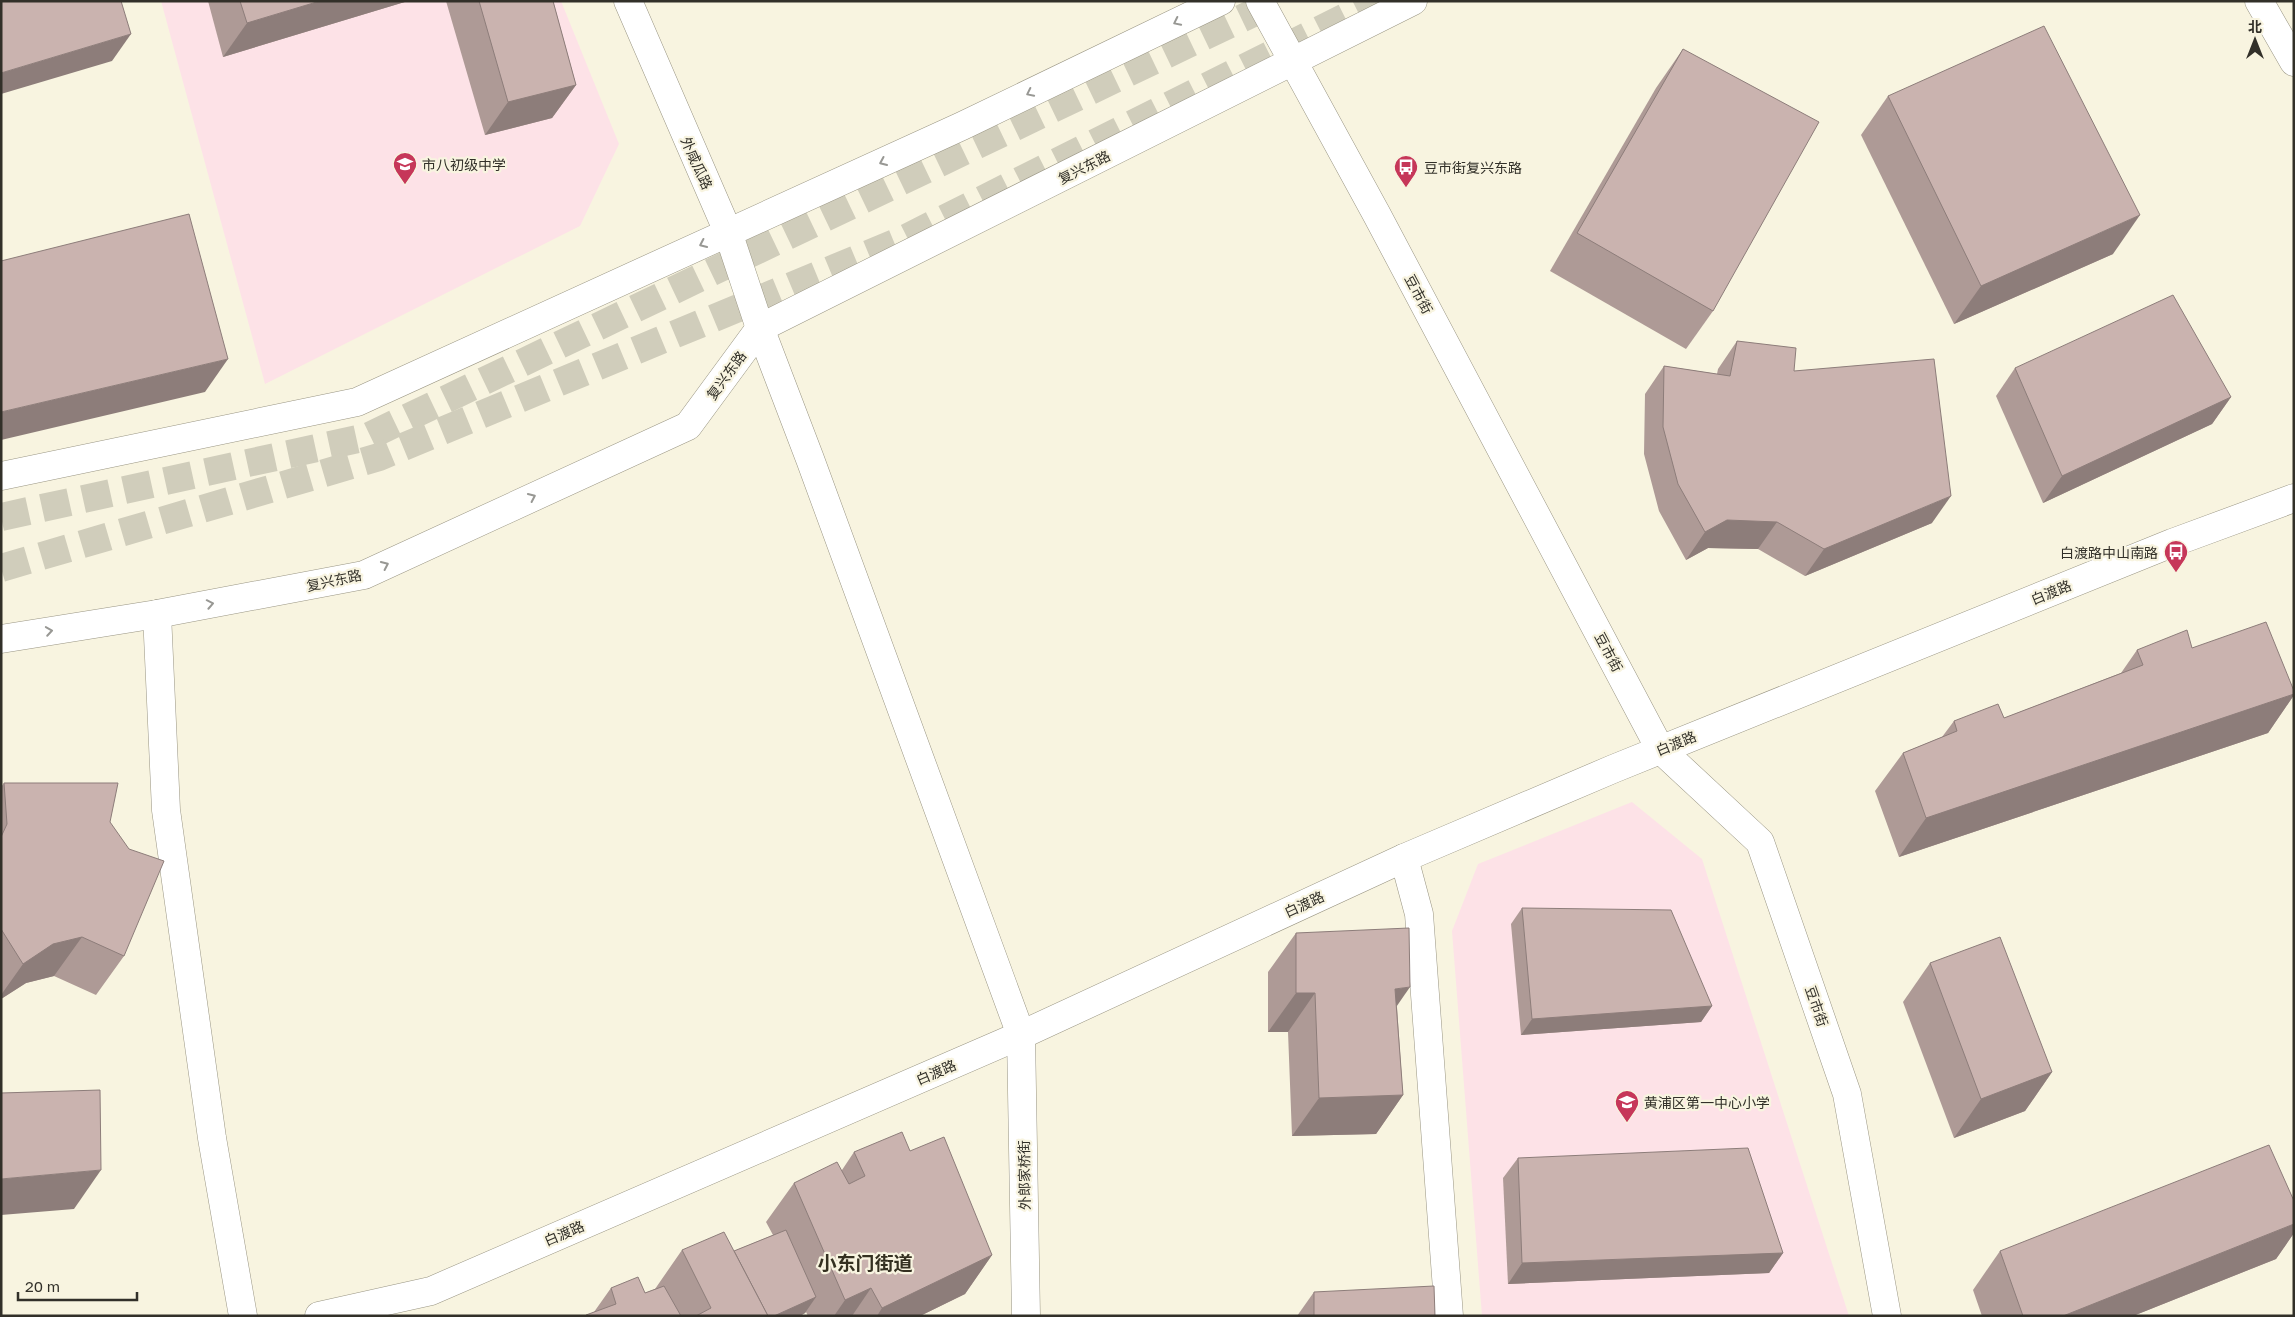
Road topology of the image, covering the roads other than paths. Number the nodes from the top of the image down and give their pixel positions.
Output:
1 (628, 1) edge
2 (1220, 1) edge
3 (1260, 1) edge
4 (1413, 1) edge
5 (2259, 1) edge
6 (2269, 1) edge
7 (2294, 32) edge
8 (2294, 62) edge
9 (1292, 63) junction
10 (728, 232) junction
11 (760, 328) junction
12 (1, 476) edge
13 (2294, 498) edge
14 (157, 614) junction
15 (1, 638) edge
16 (1660, 749) junction
17 (1404, 858) junction
18 (1021, 1035) junction
19 (243, 1316) edge
20 (319, 1316) edge
21 (1026, 1316) edge
22 (1449, 1316) edge
23 (1887, 1316) edge

1 - 10 street, 外咸瓜路
2 -> 10 street
3 - 9 street, 豆市街
4 - 9 street, 复兴东路
5 - 8 street
6 - 7 street
9 - 11 street, 复兴东路
9 - 16 street, 豆市街
10 - 11 street, 外咸瓜路
10 -> 12 street
14 -> 11 street, 复兴东路
11 - 18 street, 外郎家桥街
13 - 16 street, 白渡路
15 -> 14 street, 复兴东路
14 - 19 street
16 - 17 street, 白渡路
16 - 23 street, 豆市街
17 - 18 street, 白渡路
17 - 22 street
18 - 20 street, 白渡路
18 - 21 street, 外郎家桥街

